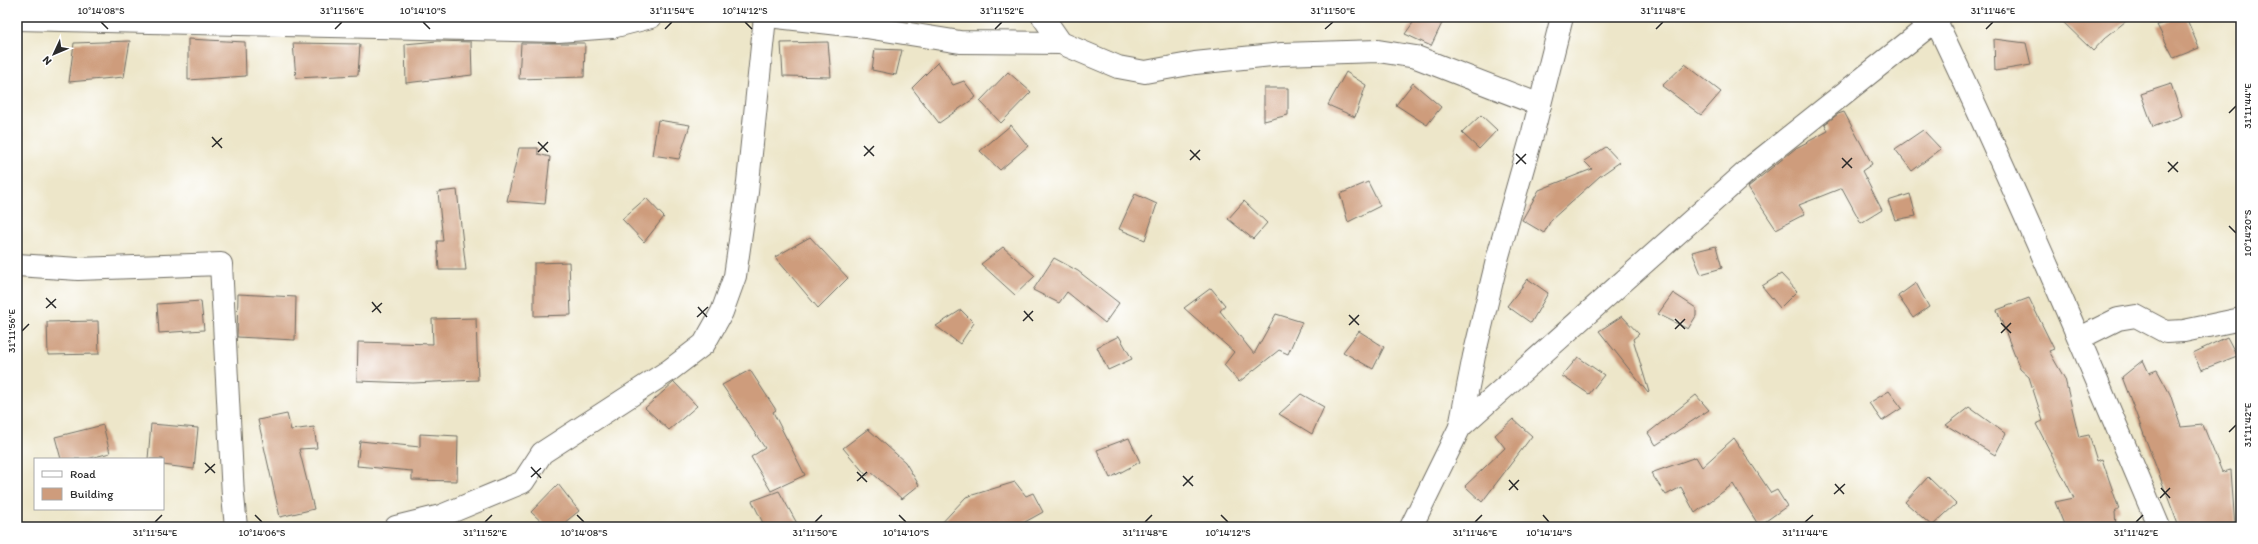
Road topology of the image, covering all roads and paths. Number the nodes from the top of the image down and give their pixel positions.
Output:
1 (651, 17) edge
2 (765, 17) edge
3 (776, 17) edge
4 (1043, 17) edge
5 (1562, 17) edge
6 (1937, 18) edge
7 (17, 19) edge
8 (1061, 43) junction
9 (1540, 105) junction
10 (17, 265) edge
11 (2241, 319) edge
12 (2080, 338) junction
13 (1460, 427) junction
14 (236, 527) edge
15 (396, 527) edge
16 (1411, 527) edge
17 (2159, 527) edge

1 - 7 street
2 - 15 street
3 - 8 street
4 - 8 street
5 - 9 street
6 - 12 street
6 - 13 street
8 - 9 street
9 - 13 street
10 - 14 street
11 - 12 street
12 - 17 street
13 - 16 street

